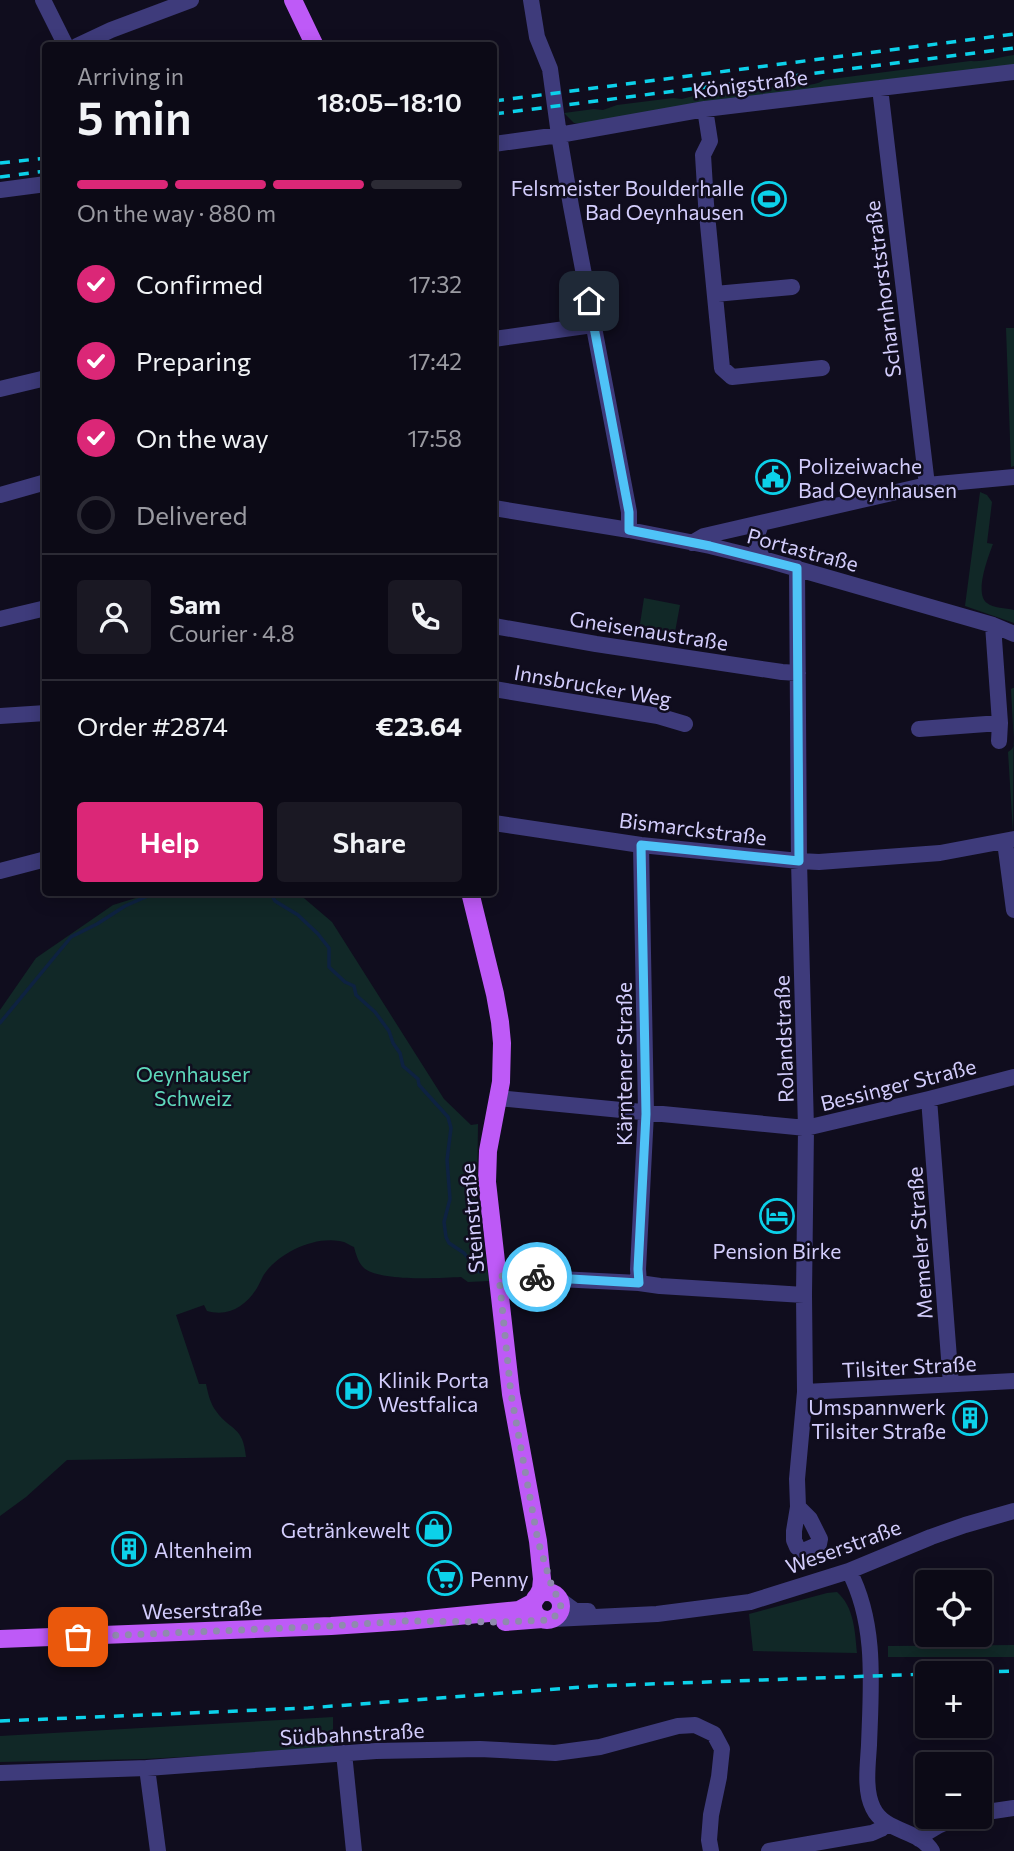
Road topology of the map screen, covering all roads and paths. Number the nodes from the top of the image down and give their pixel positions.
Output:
1 (43, 0) edge
2 (191, 0) edge
3 (293, 0) edge
4 (531, 0) edge
5 (63, 42) edge
6 (85, 42) edge
7 (313, 42) edge
8 (1014, 72) edge
9 (880, 88) junction
10 (705, 109) junction
11 (559, 135) junction
12 (497, 144) edge
13 (42, 185) edge
14 (0, 190) edge
15 (792, 287) dead end
16 (715, 295) junction
17 (593, 325) junction
18 (497, 339) edge
19 (821, 368) dead end
20 (42, 379) edge
21 (0, 389) edge
22 (1014, 477) edge
23 (42, 483) edge
24 (927, 485) junction
25 (0, 495) edge
26 (497, 508) edge
27 (762, 523) junction
28 (629, 530) junction
29 (692, 543) junction
30 (763, 559) junction
31 (797, 568) junction
32 (42, 609) edge
33 (0, 619) edge
34 (993, 625) junction
35 (497, 627) edge
36 (1014, 634) edge
37 (798, 673) junction
38 (497, 689) edge
39 (42, 713) edge
40 (0, 716) edge
41 (1000, 723) junction
42 (685, 724) dead end
43 (919, 729) dead end
44 (999, 741) dead end
45 (497, 823) edge
46 (1010, 841) edge
47 (641, 845) junction
48 (42, 860) edge
49 (799, 861) junction
50 (0, 872) edge
51 (471, 896) edge
52 (1014, 910) edge
53 (1014, 1077) edge
54 (498, 1098) junction
55 (929, 1099) junction
56 (646, 1114) junction
57 (806, 1128) junction
58 (499, 1276) junction
59 (639, 1283) junction
60 (804, 1295) junction
61 (1014, 1381) edge
62 (951, 1384) junction
63 (805, 1392) junction
64 (798, 1507) dead end
65 (1014, 1511) edge
66 (538, 1541) junction
67 (849, 1571) junction
68 (558, 1598) junction
69 (536, 1599) junction
70 (685, 1611) junction
71 (548, 1619) junction
72 (407, 1621) junction
73 (0, 1639) edge
74 (344, 1753) junction
75 (147, 1768) junction
76 (0, 1773) edge
77 (1014, 1808) edge
78 (992, 1811) edge
79 (887, 1824) junction
80 (931, 1829) edge
81 (919, 1839) junction
82 (158, 1851) edge
83 (354, 1851) edge
84 (711, 1851) edge
85 (769, 1851) edge
86 (932, 1851) edge

1 - 5 street
2 - 6 street
3 - 7 main road
4 - 11 street
8 - 9 street, Königstraße
9 - 10 street, Königstraße
9 - 24 street, Scharnhorststraße
10 - 11 street, Königstraße
10 - 16 street
11 - 12 street, Königstraße
11 - 17 street
13 - 14 street
15 - 16 street
16 - 19 street
17 - 18 street
17 - 28 street
20 - 21 street
22 - 24 street
23 - 25 street
24 - 27 street
26 - 28 street, Portastraße
27 - 29 street
27 - 30 street
28 - 29 street, Portastraße
29 - 30 street, Portastraße
30 - 31 street, Portastraße
31 - 34 street, Portastraße
31 - 37 street, Rolandstraße
32 - 33 street
34 - 36 street, Portastraße
34 - 41 street
35 - 37 street, Gneisenaustraße
37 - 49 street, Rolandstraße
38 - 42 street, Innsbrucker Weg
39 - 40 street
41 - 43 street
41 - 44 street
45 - 47 street, Bismarckstraße
46 - 49 street, Bismarckstraße
46 - 52 street
47 - 49 street, Bismarckstraße
47 - 56 street, Kärntener Straße
48 - 50 street
49 - 57 street, Rolandstraße
51 - 54 main road, Steinstraße
53 - 55 street, Bessinger Straße
54 - 56 street, Bessinger Straße
54 - 58 main road, Steinstraße
55 - 57 street, Bessinger Straße
55 - 62 street, Memeler Straße
56 - 57 street, Bessinger Straße
56 - 59 street, Kärntener Straße
57 - 60 street, Rolandstraße
58 - 59 street
58 - 66 main road, Steinstraße
59 - 60 street
60 - 63 street, Rolandstraße
61 - 62 street, Tilsiter Straße
62 - 63 street, Tilsiter Straße
63 - 64 street, Rolandstraße
65 - 67 street, Weserstraße
66 - 68 main road, Steinstraße
66 - 69 main road, Steinstraße
67 - 70 street, Weserstraße
67 - 79 street
68 - 69 main road
68 - 70 street, Weserstraße
68 - 71 main road
69 - 71 main road
69 - 72 main road, Weserstraße
70 - 71 street, Weserstraße
71 - 72 main road, Weserstraße
72 - 73 main road, Weserstraße
74 - 75 street, Südbahnstraße
74 - 83 street
74 - 84 street, Südbahnstraße
75 - 76 street, Südbahnstraße
75 - 82 street
77 - 78 street
79 - 81 street
79 - 85 street
80 - 81 street
81 - 86 street

